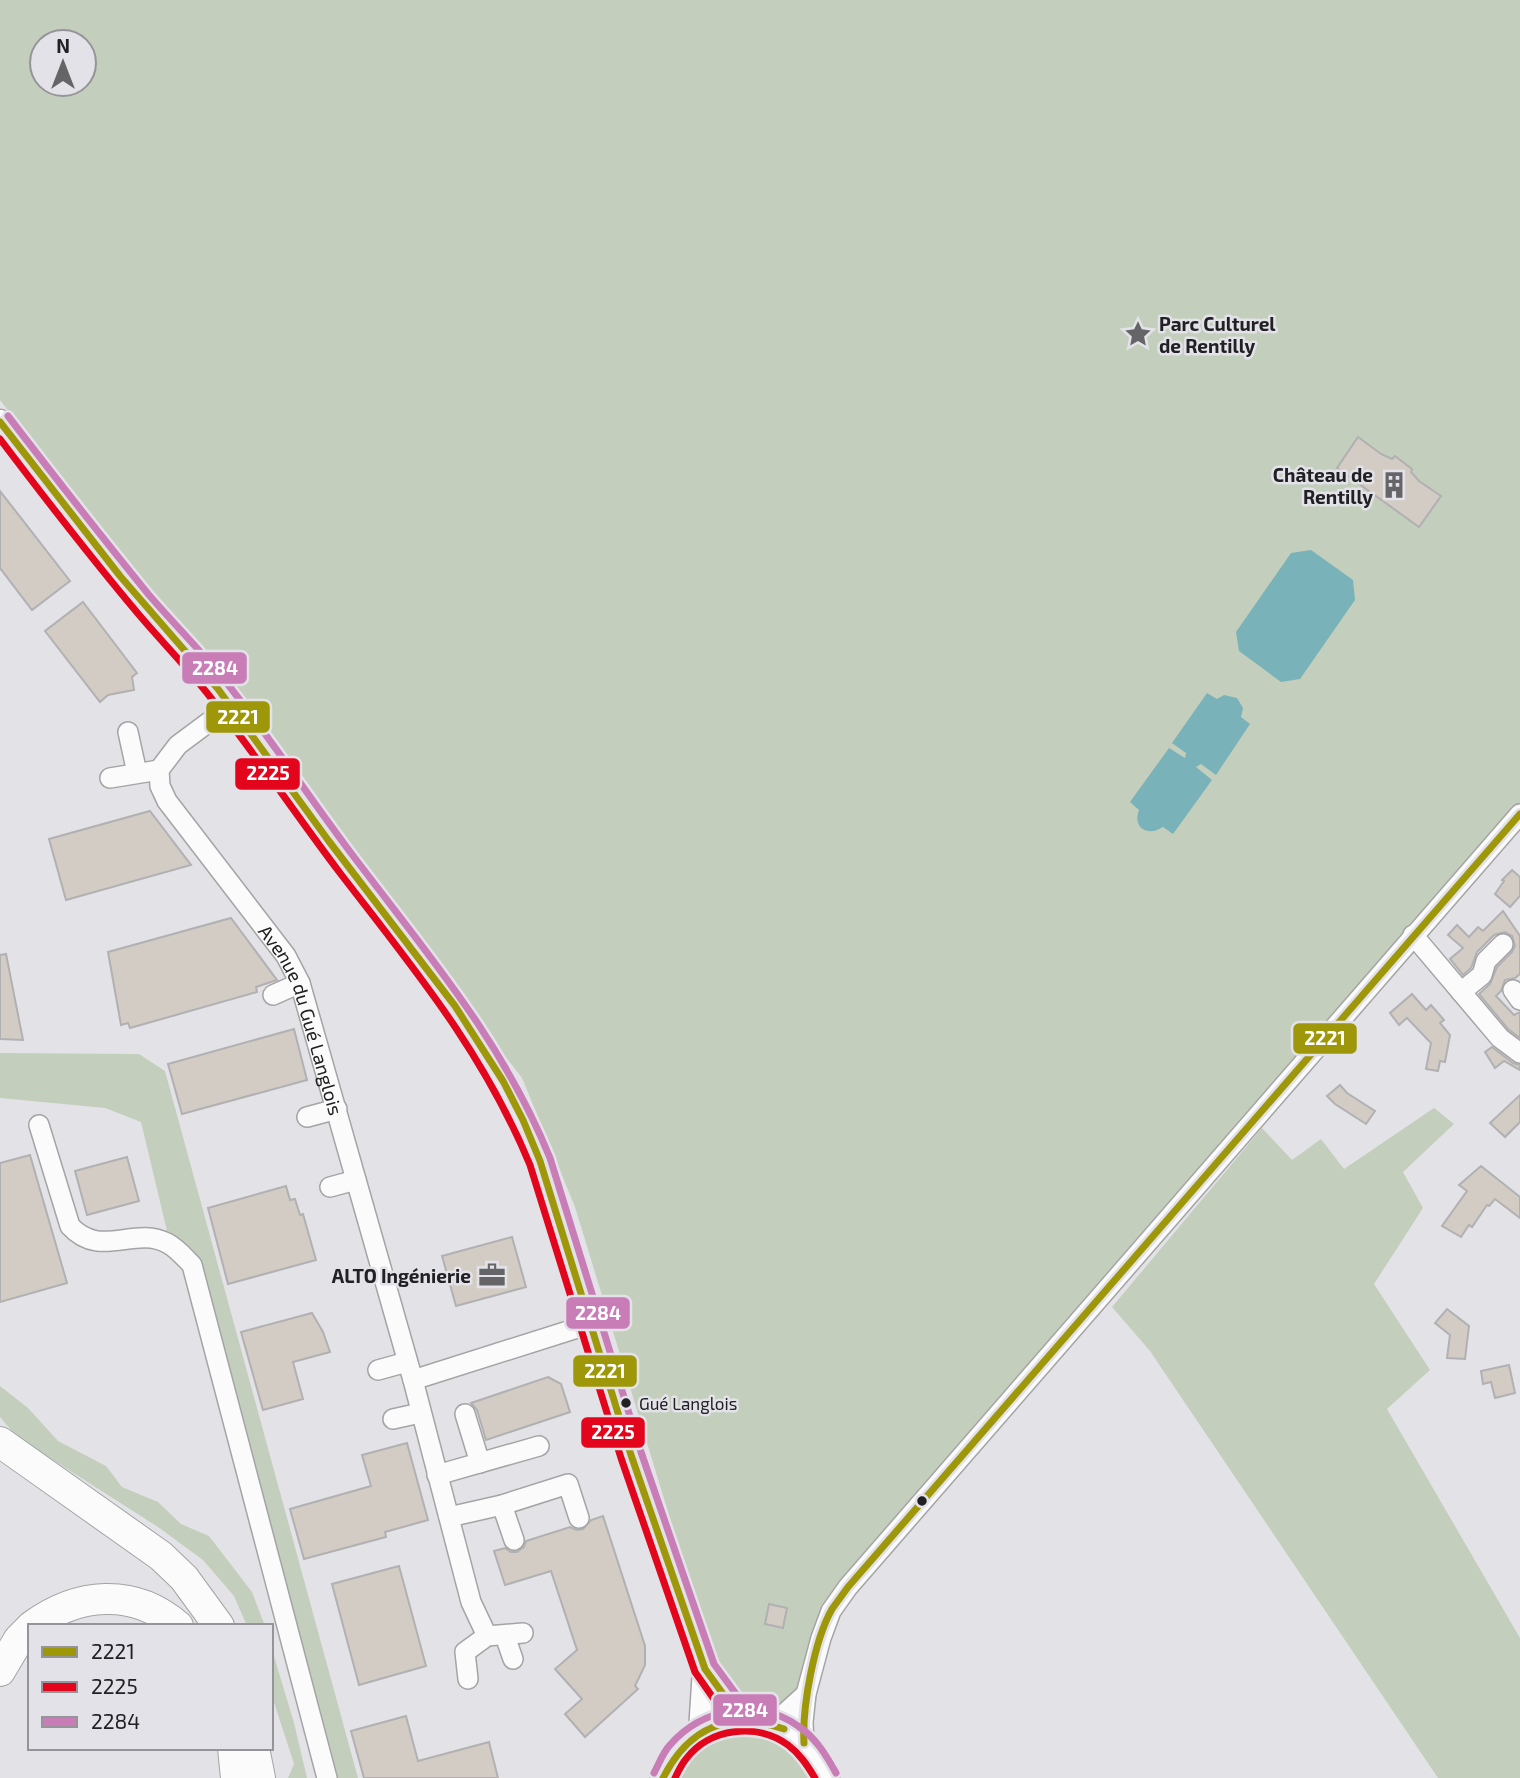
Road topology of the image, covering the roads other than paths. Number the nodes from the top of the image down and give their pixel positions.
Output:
1 (0, 422) edge
2 (163, 627) junction
3 (220, 713) junction
4 (128, 732) dead end
5 (159, 770) junction
6 (137, 773) junction
7 (110, 778) dead end
8 (1520, 814) edge
9 (311, 819) junction
10 (1413, 935) junction
11 (1503, 944) dead end
12 (300, 984) junction
13 (1461, 992) junction
14 (273, 995) dead end
15 (1520, 1053) edge
16 (337, 1109) junction
17 (307, 1117) dead end
18 (39, 1125) dead end
19 (356, 1180) junction
20 (330, 1187) dead end
21 (590, 1324) junction
22 (378, 1370) dead end
23 (410, 1371) junction
24 (420, 1413) junction
25 (465, 1414) dead end
26 (393, 1419) dead end
27 (0, 1442) edge
28 (538, 1446) dead end
29 (480, 1463) junction
30 (437, 1475) junction
31 (502, 1505) junction
32 (449, 1517) junction
33 (579, 1518) dead end
34 (514, 1539) dead end
35 (35, 1624) edge
36 (176, 1624) edge
37 (218, 1624) edge
38 (28, 1630) edge
39 (505, 1635) junction
40 (513, 1659) dead end
41 (705, 1669) junction
42 (0, 1671) edge
43 (468, 1679) dead end
44 (806, 1694) junction
45 (746, 1719) junction
46 (773, 1724) junction
47 (701, 1731) junction
48 (804, 1743) junction
49 (233, 1750) edge
50 (254, 1750) edge
51 (236, 1778) edge
52 (260, 1778) edge
53 (327, 1778) edge
54 (663, 1778) edge
55 (827, 1778) edge

1 - 2 main road
2 - 3 main road
2 - 9 main road
3 - 5 street
3 - 9 main road
4 - 6 street
5 - 6 street
5 - 12 street, Avenue du Gué Langlois
6 - 7 street
8 - 10 street
9 - 21 main road
10 - 13 street
10 - 44 street
11 - 13 street
12 - 14 street
12 - 16 street, Avenue du Gué Langlois
13 - 15 street
16 - 17 street
16 - 19 street, Avenue du Gué Langlois
18 - 53 street
19 - 20 street
19 - 23 street, Avenue du Gué Langlois
21 - 23 street
21 - 41 main road
22 - 23 street
23 - 24 street, Avenue du Gué Langlois
24 - 26 street
24 - 30 street, Avenue du Gué Langlois
25 - 29 street
27 - 37 highway
28 - 29 street
29 - 30 street
30 - 32 street, Avenue du Gué Langlois
31 - 32 street
31 - 33 street
31 - 34 street
32 - 39 street, Avenue du Gué Langlois
35 - 36 highway
38 - 42 highway
39 - 40 street, Avenue du Gué Langlois
39 - 43 street
41 - 45 main road
41 - 47 main road
44 - 46 street
44 - 48 street
45 - 46 main road
45 - 47 main road
46 - 48 main road
47 - 54 main road
48 - 55 main road
49 - 51 highway
50 - 52 highway

